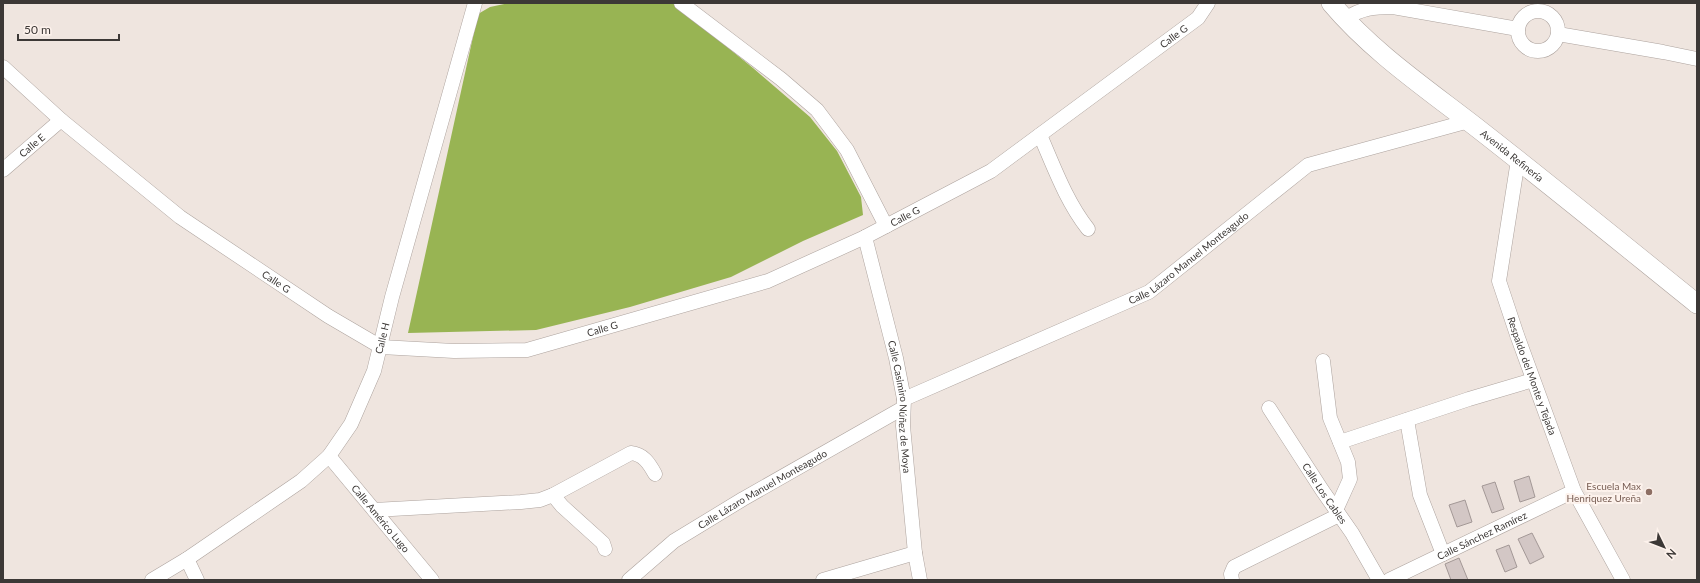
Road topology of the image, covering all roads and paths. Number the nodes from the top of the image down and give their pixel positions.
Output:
1 (475, 3) edge
2 (681, 3) edge
3 (1208, 3) edge
4 (1331, 3) edge
5 (1543, 7) edge
6 (1345, 19) junction
7 (1518, 29) junction
8 (1558, 34) junction
9 (1697, 59) edge
10 (3, 67) edge
11 (61, 120) junction
12 (1469, 121) junction
13 (1040, 135) junction
14 (1518, 160) junction
15 (3, 170) edge
16 (886, 226) junction
17 (1088, 229) dead end
18 (865, 237) junction
19 (1697, 303) edge
20 (381, 347) junction
21 (1324, 362) dead end
22 (1534, 380) junction
23 (904, 404) junction
24 (1269, 408) dead end
25 (1407, 420) junction
26 (1340, 442) junction
27 (329, 456) junction
28 (655, 474) dead end
29 (1574, 492) junction
30 (554, 495) junction
31 (374, 510) junction
32 (1338, 513) junction
33 (605, 549) dead end
34 (915, 553) junction
35 (1443, 554) junction
36 (187, 559) junction
37 (152, 580) edge
38 (197, 580) edge
39 (432, 580) edge
40 (629, 580) edge
41 (823, 580) edge
42 (920, 580) edge
43 (1232, 580) edge
44 (1379, 580) edge
45 (1389, 580) edge
46 (1623, 580) edge

1 - 20 street, Calle H
2 - 16 street
3 - 13 street, Calle G
4 - 6 main road, Avenida Refinería
5 - 7 street
5 - 8 street
6 - 7 street
6 - 12 main road, Avenida Refinería
7 - 8 street
8 - 9 street
10 - 11 street, Calle G
11 - 15 street, Calle E
11 - 20 street, Calle G
12 - 14 main road, Avenida Refinería
12 - 23 street, Calle Lázaro Manuel Monteagudo
13 - 16 street, Calle G
13 - 17 street
14 - 19 main road, Avenida Refinería
14 - 22 street, Respaldo del Monte y Tejada
16 - 18 street, Calle G
18 - 20 street, Calle G
18 - 23 street, Calle Casimiro Núñez de Moya
20 - 27 street, Calle H
21 - 26 street
22 - 25 street
22 - 29 street, Respaldo del Monte y Tejada
23 - 34 street, Calle Casimiro Núñez de Moya
23 - 40 street, Calle Lázaro Manuel Monteagudo
24 - 32 street, Calle Los Cables
25 - 26 street
25 - 35 street
26 - 32 street
27 - 31 street, Calle Américo Lugo
27 - 36 street, Calle H
28 - 30 street
29 - 35 street, Calle Sánchez Ramírez
29 - 46 street, Respaldo del Monte y Tejada
30 - 31 street
30 - 33 street
31 - 39 street, Calle Américo Lugo
32 - 43 street
32 - 44 street, Calle Los Cables
34 - 41 street
34 - 42 street, Calle Casimiro Núñez de Moya
35 - 45 street, Calle Sánchez Ramírez
36 - 37 street, Calle H
36 - 38 street

